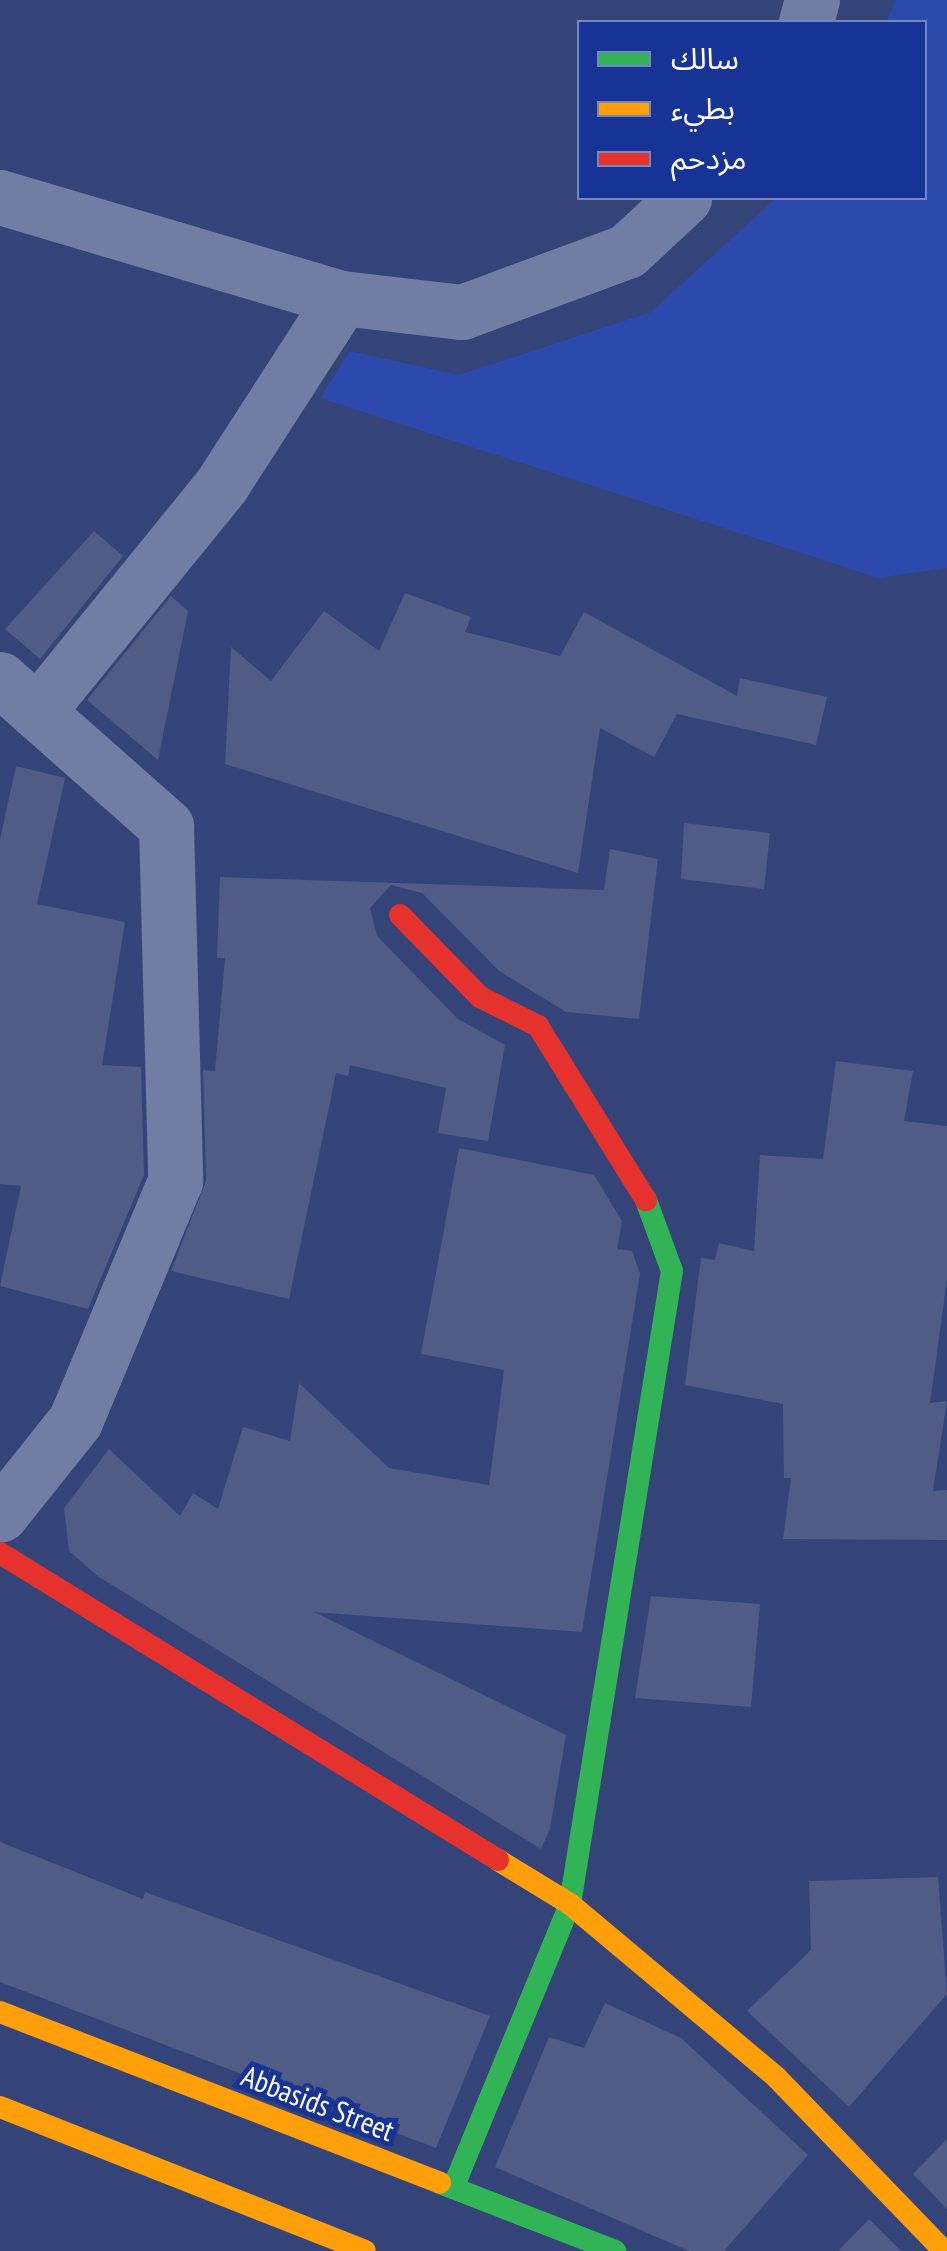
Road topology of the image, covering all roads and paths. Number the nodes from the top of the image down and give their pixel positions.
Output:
1 (0, 197) edge
2 (682, 200) edge
3 (342, 298) junction
4 (18, 696) edge
5 (400, 915) dead end
6 (0, 1515) edge
7 (0, 1554) edge
8 (570, 1904) junction
9 (0, 2012) edge
10 (0, 2107) edge
11 (453, 2188) junction
12 (358, 2250) edge
13 (944, 2250) edge
14 (614, 2251) edge

1 - 3 street
2 - 3 street
3 - 4 street
4 - 6 street
5 - 8 street
7 - 8 street
8 - 11 street
8 - 13 street
9 - 11 street, Abbasids Street
10 - 12 street
11 - 14 street, Abbasids Street

